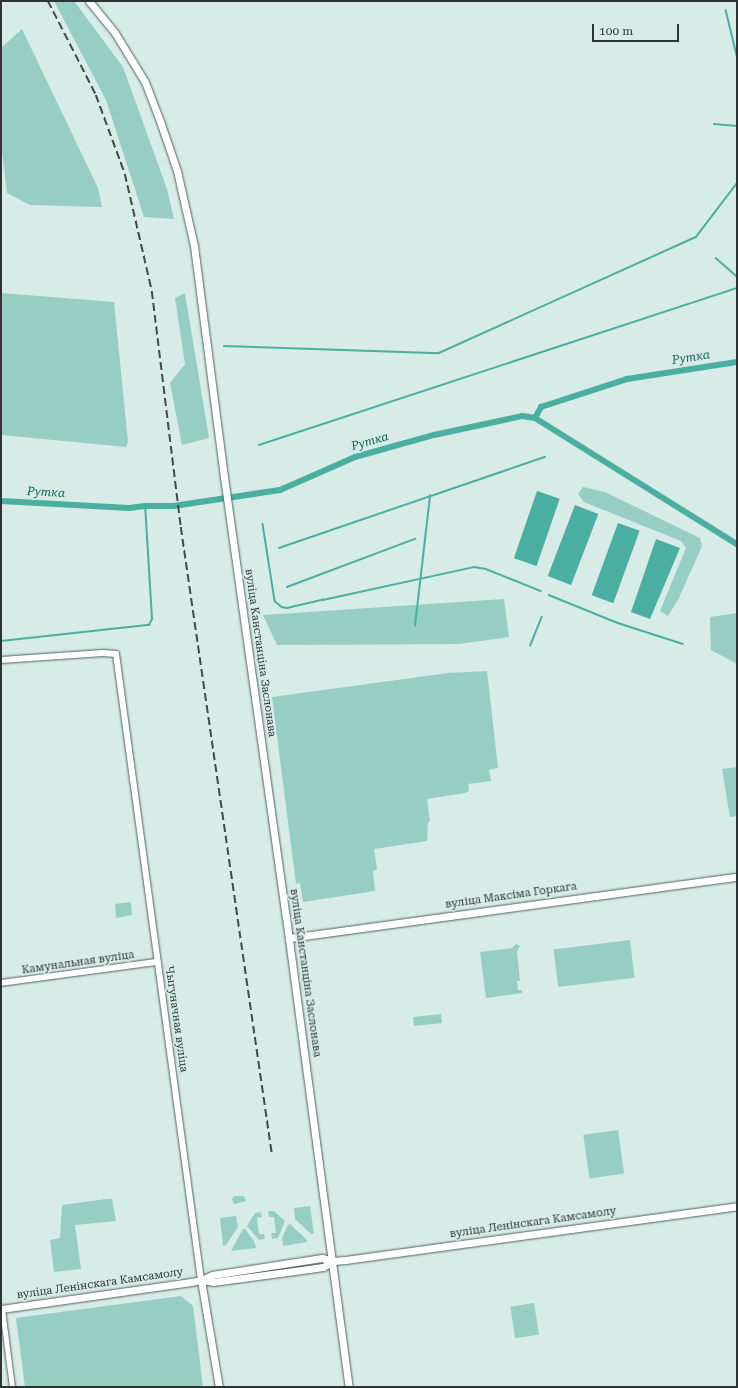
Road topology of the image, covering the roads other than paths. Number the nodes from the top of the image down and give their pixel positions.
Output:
1 (89, 1) edge
2 (1, 660) edge
3 (737, 877) edge
4 (289, 938) junction
5 (157, 962) junction
6 (1, 983) edge
7 (737, 1206) edge
8 (333, 1262) junction
9 (201, 1280) junction
10 (1, 1308) edge
11 (12, 1387) edge
12 (219, 1387) edge
13 (349, 1387) edge

1 - 4 main road, вуліца Канстанціна Заслонава
2 - 5 street, Чыгуначная вуліца
3 - 4 main road, вуліца Максіма Горкага
4 - 8 main road, вуліца Канстанціна Заслонава
5 - 6 street, Камунальная вуліца
5 - 9 street, Чыгуначная вуліца
7 - 8 main road, вуліца Ленінскага Камсамолу
8 - 9 main road, вуліца Ленінскага Камсамолу
8 - 13 main road, вуліца Канстанціна Заслонава
9 - 10 main road, вуліца Ленінскага Камсамолу
9 - 12 main road, Чыгуначная вуліца
10 - 11 street

